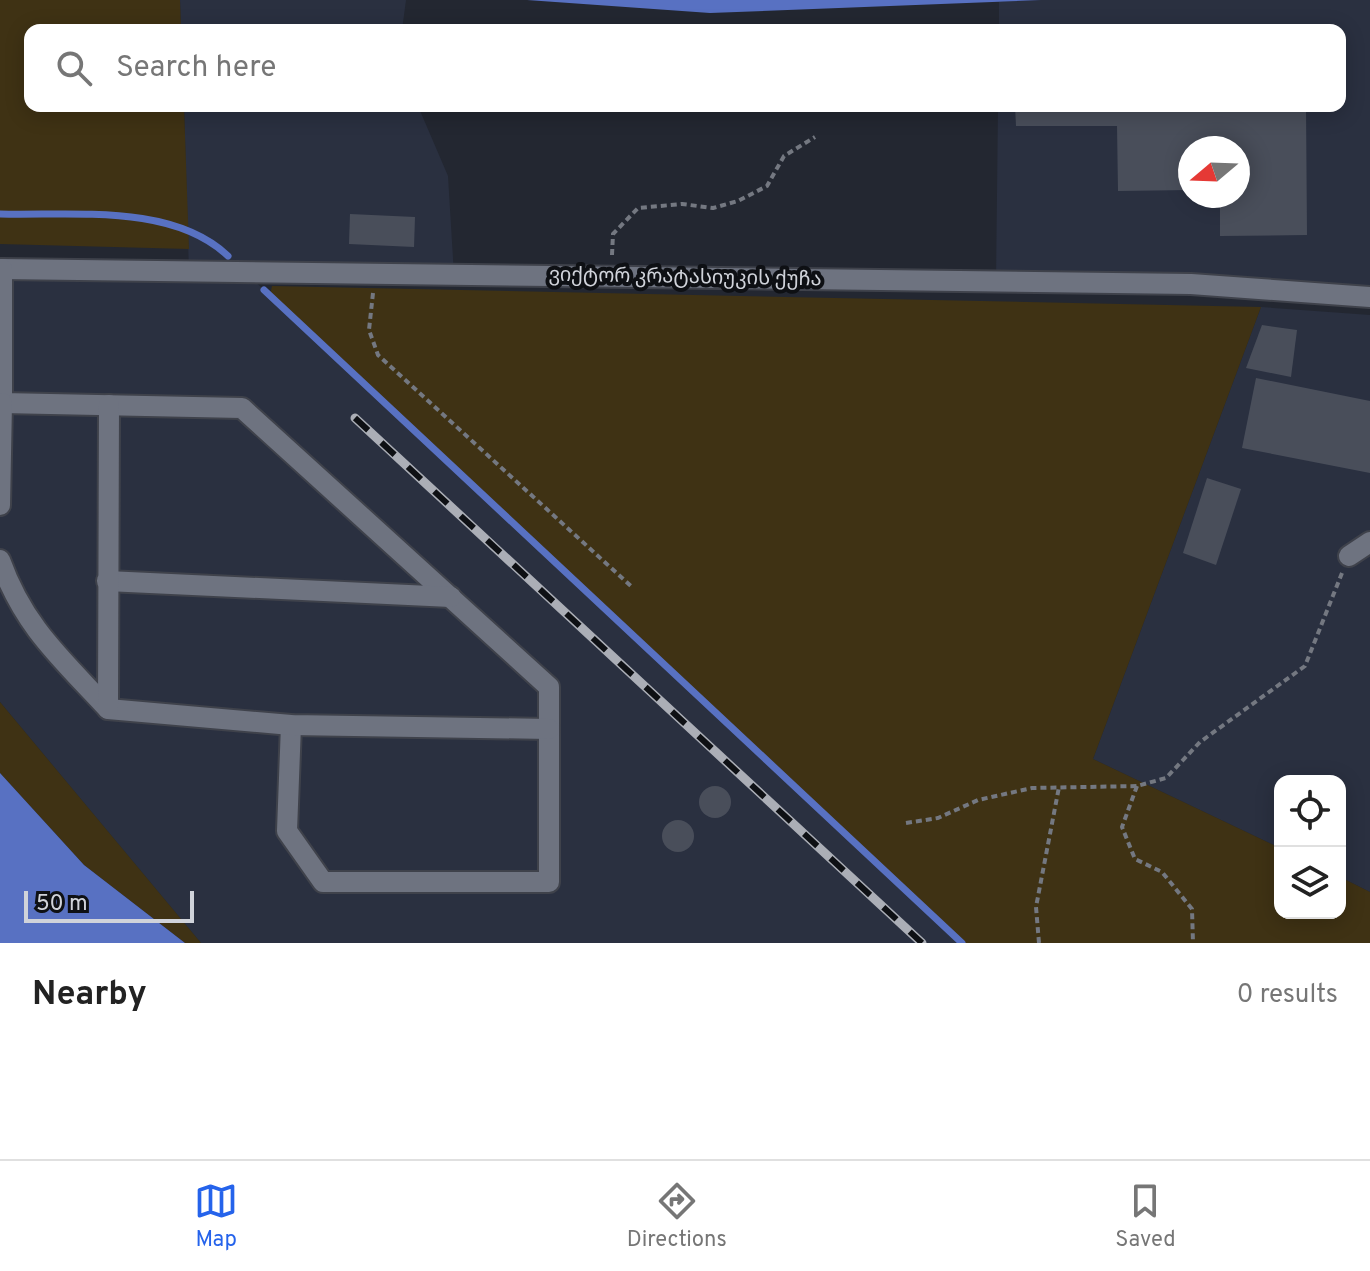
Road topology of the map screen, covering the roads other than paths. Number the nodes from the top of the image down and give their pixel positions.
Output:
1 (1, 269) edge
2 (1370, 297) edge
3 (2, 403) edge
4 (109, 405) junction
5 (0, 505) edge
6 (1370, 542) edge
7 (1349, 556) road end
8 (0, 560) edge
9 (107, 581) junction
10 (451, 597) junction
11 (108, 709) junction
12 (291, 725) junction
13 (549, 729) junction

1 - 2 street, ვიქტორ კრატასიუკის ქუჩა
1 - 3 street
3 - 4 street
3 - 5 street
4 - 9 street
4 - 10 street
6 - 7 street
8 - 11 street
9 - 10 street
9 - 11 street
10 - 13 street
11 - 12 street
12 - 13 street
12 - 13 street

